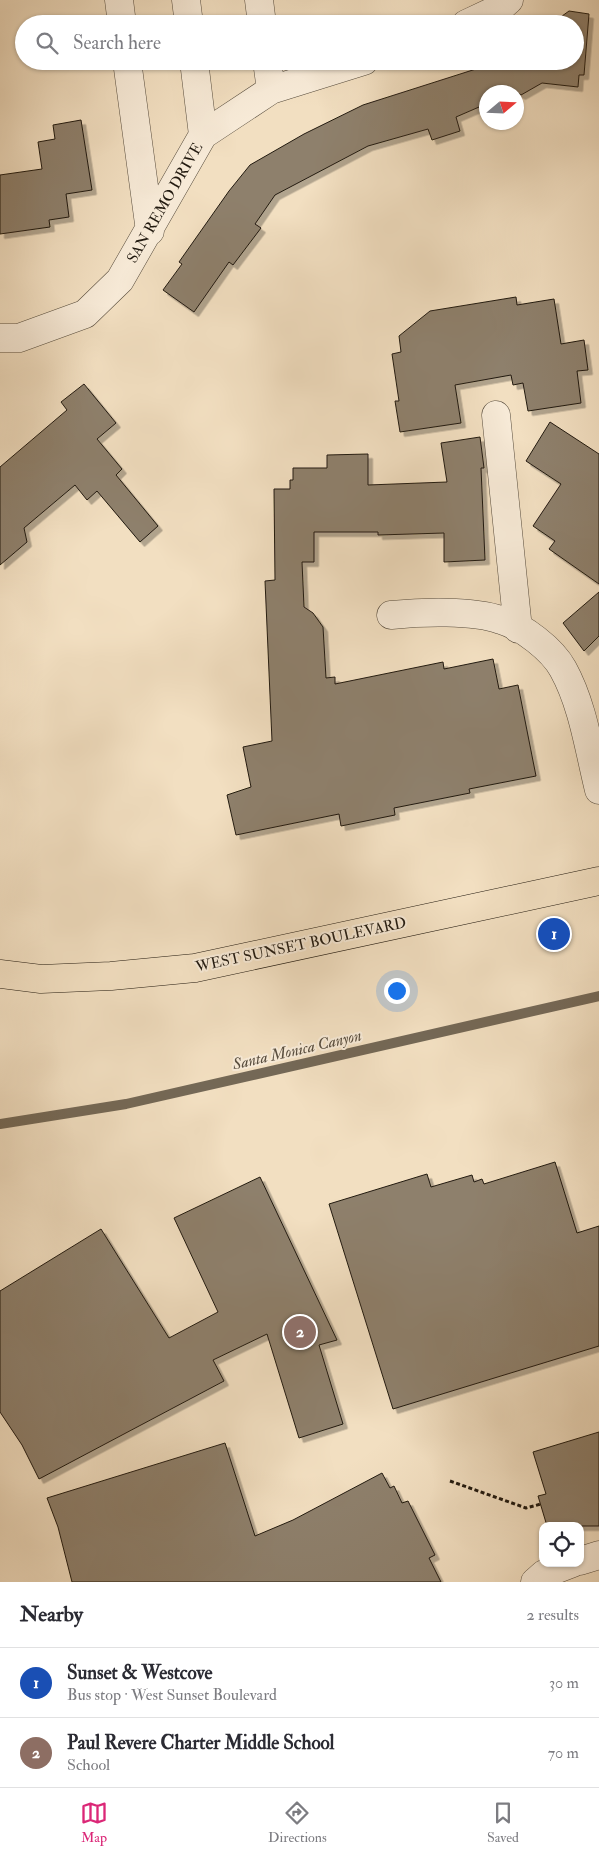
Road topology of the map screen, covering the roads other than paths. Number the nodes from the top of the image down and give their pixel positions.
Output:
1 (119, 0) edge
2 (186, 0) edge
3 (259, 0) edge
4 (509, 0) edge
5 (121, 15) edge
6 (188, 15) edge
7 (261, 15) edge
8 (485, 15) edge
9 (128, 70) edge
10 (195, 70) edge
11 (268, 70) edge
12 (335, 70) edge
13 (271, 90) junction
14 (203, 135) junction
15 (150, 231) junction
16 (0, 338) edge
17 (496, 415) dead end
18 (391, 615) dead end
19 (518, 629) junction
20 (599, 790) edge
21 (599, 881) edge
22 (0, 974) edge
23 (599, 1555) edge
24 (584, 1560) edge
25 (562, 1567) edge
26 (535, 1582) edge

1 - 5 street
2 - 6 street
3 - 7 street
4 - 8 street
9 - 15 street
10 - 14 street
11 - 13 street
12 - 13 street, SAN REMO DRIVE
13 - 14 street, SAN REMO DRIVE
14 - 15 street, SAN REMO DRIVE
15 - 16 street, SAN REMO DRIVE
17 - 19 street
18 - 19 street
19 - 20 street
21 - 22 main road, WEST SUNSET BOULEVARD
23 - 24 street
25 - 26 street

